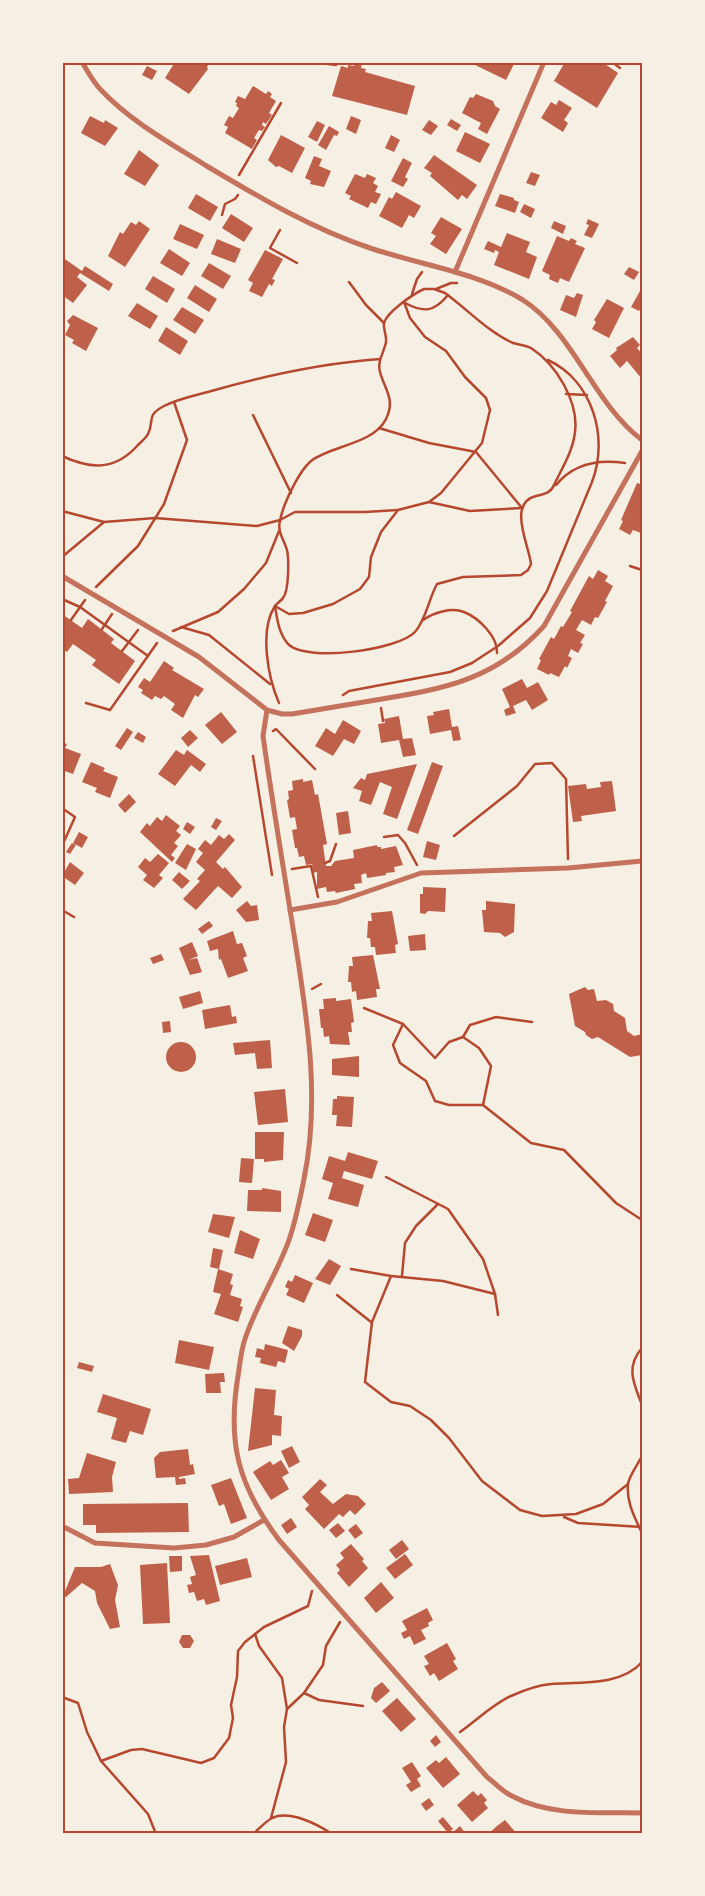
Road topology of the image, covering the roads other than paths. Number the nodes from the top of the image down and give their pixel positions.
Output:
1 (82, 62) edge
2 (544, 62) edge
3 (455, 272) junction
4 (642, 440) edge
5 (642, 451) edge
6 (62, 576) edge
7 (268, 710) junction
8 (642, 861) edge
9 (290, 910) junction
10 (264, 1520) junction
11 (62, 1526) edge
12 (642, 1813) edge

1 - 3 street
2 - 3 street
3 - 4 street
5 - 7 street
6 - 7 street
7 - 9 street
8 - 9 street
9 - 10 street
10 - 11 street
10 - 12 street

